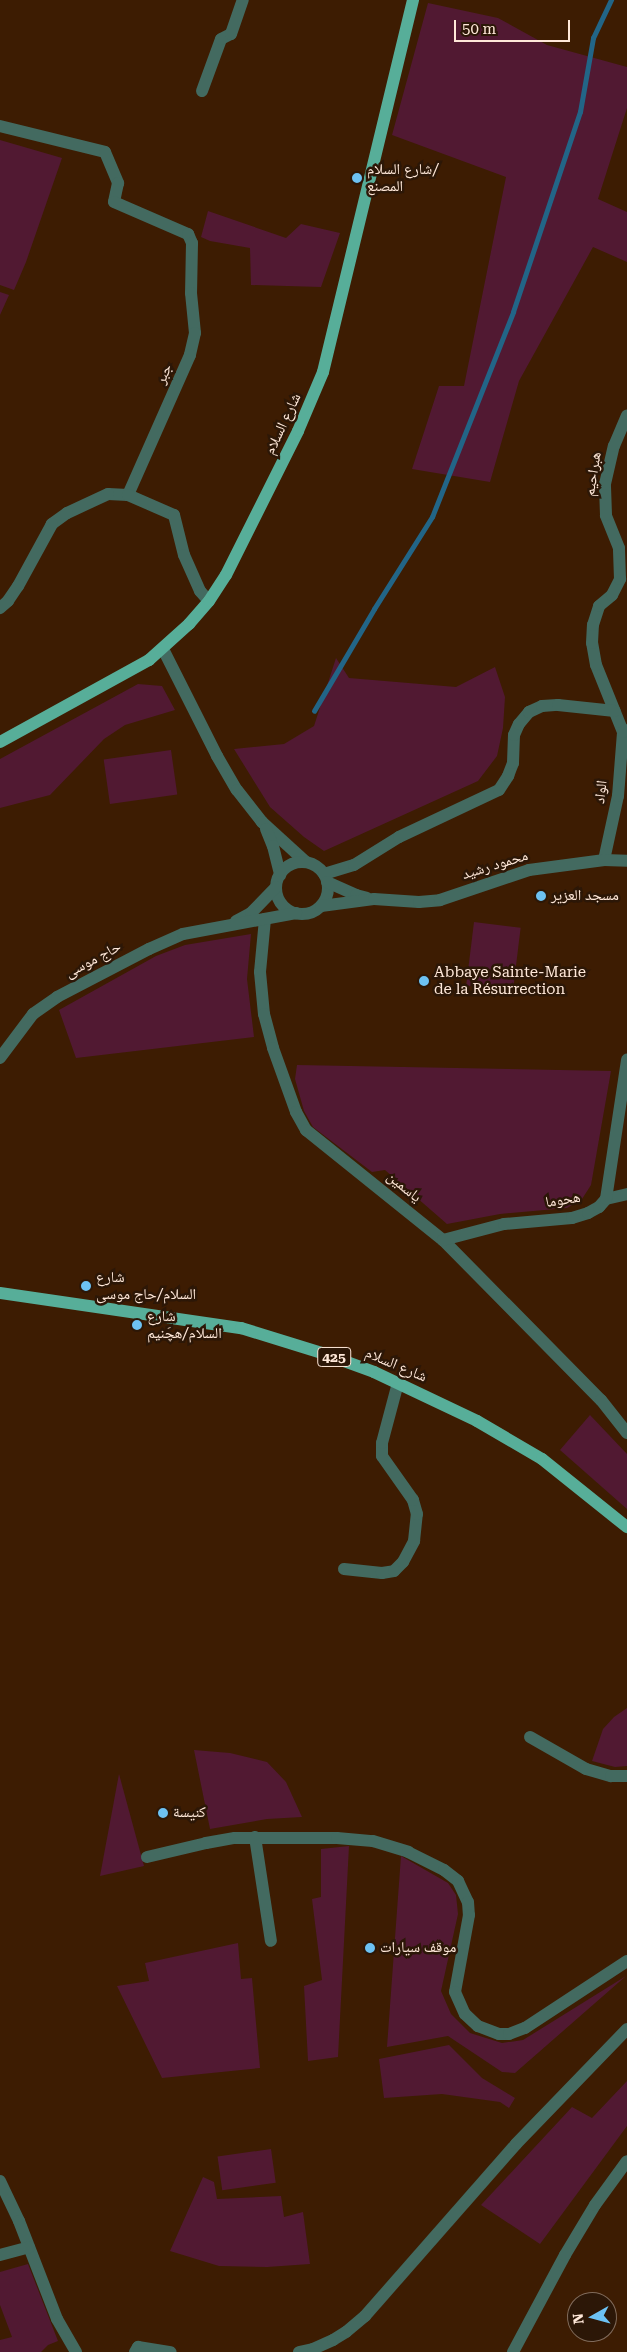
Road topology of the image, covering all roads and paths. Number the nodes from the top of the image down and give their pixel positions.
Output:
1 (243, 0) edge
2 (414, 0) edge
3 (202, 91) dead end
4 (0, 126) edge
5 (627, 416) edge
6 (128, 495) junction
7 (209, 601) junction
8 (0, 608) edge
9 (163, 649) junction
10 (615, 711) junction
11 (625, 731) edge
12 (0, 742) edge
13 (262, 822) junction
14 (604, 860) junction
15 (627, 861) edge
16 (306, 862) junction
17 (326, 878) junction
18 (278, 881) junction
19 (374, 899) junction
20 (320, 906) junction
21 (296, 913) junction
22 (265, 919) junction
23 (225, 927) junction
24 (0, 1058) edge
25 (627, 1060) edge
26 (627, 1194) edge
27 (606, 1199) junction
28 (443, 1240) junction
29 (0, 1293) edge
30 (398, 1383) junction
31 (627, 1433) edge
32 (627, 1527) edge
33 (344, 1569) dead end
34 (530, 1737) dead end
35 (627, 1776) edge
36 (256, 1837) junction
37 (147, 1857) dead end
38 (271, 1941) dead end
39 (627, 1961) edge
40 (627, 2029) edge
41 (627, 2160) edge
42 (0, 2181) edge
43 (29, 2247) junction
44 (0, 2255) edge
45 (76, 2352) edge
46 (135, 2352) edge
47 (172, 2352) edge
48 (299, 2352) edge
49 (513, 2352) edge

1 - 3 street
2 - 7 main road, شارع السلام
4 - 6 street, جبر
5 - 10 street, هبراحيم
6 - 7 street
6 - 8 street
7 - 9 main road, شارع السلام
9 - 12 main road, شارع السلام
9 - 13 street
10 - 11 street, هبراحيم
10 - 17 street
11 - 14 street, الواد
13 - 16 street
13 - 18 street
14 - 15 street, محمود رشيد
14 - 19 street, محمود رشيد
16 - 17 street
16 - 18 street
17 - 19 street, محمود رشيد
17 - 20 street
18 - 21 street
18 - 23 street, حاج موسى
19 - 20 street, محمود رشيد
20 - 21 street
21 - 22 street, حاج موسى
22 - 23 street, حاج موسى
22 - 28 street, ياسمين
23 - 24 street, حاج موسى
25 - 27 street
26 - 27 street
27 - 28 street, هحوما
28 - 31 street, ياسمين
29 - 30 main road, شارع السلام / 425
30 - 32 main road, شارع السلام / 425
30 - 33 street
34 - 35 street
36 - 37 street
36 - 38 street
36 - 39 street
40 - 48 street
41 - 49 street
42 - 43 street
43 - 44 street
43 - 45 street
46 - 47 street

